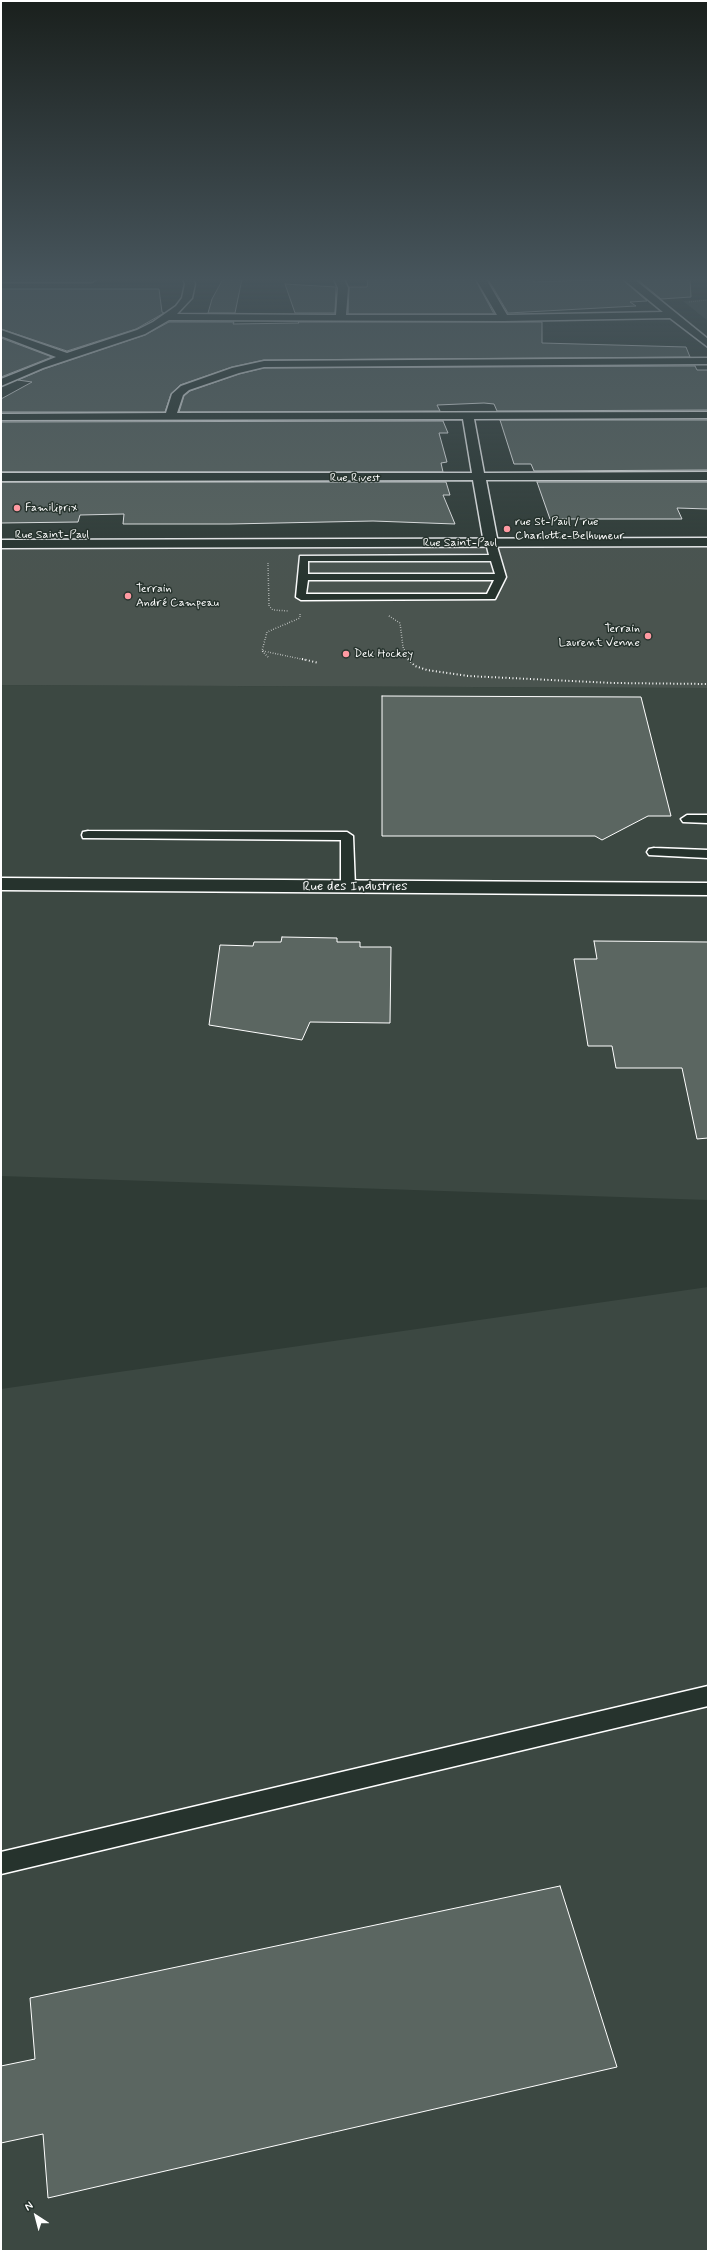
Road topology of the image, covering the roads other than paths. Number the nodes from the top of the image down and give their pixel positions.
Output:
1 (196, 384) edge
2 (708, 415) edge
3 (468, 416) junction
4 (1, 417) edge
5 (170, 417) junction
6 (708, 476) edge
7 (1, 477) edge
8 (479, 478) junction
9 (708, 533) edge
10 (1, 535) edge
11 (490, 538) junction
12 (625, 538) junction
13 (100, 539) junction
14 (336, 540) junction
15 (708, 542) edge
16 (1, 544) edge
17 (329, 558) junction
18 (495, 558) junction
19 (501, 576) junction
20 (303, 577) junction
21 (687, 819) dead end
22 (708, 819) edge
23 (88, 835) dead end
24 (654, 852) dead end
25 (708, 854) edge
26 (1, 884) edge
27 (348, 887) junction
28 (708, 889) edge
29 (708, 1696) edge
30 (1, 1863) edge

1 - 5 street
2 - 3 street
3 - 5 street
3 - 8 street
4 - 5 street
6 - 8 street, Rue Rivest
7 - 8 street, Rue Rivest
8 - 11 street
9 - 12 street, Rue Saint-Paul
10 - 13 street, Rue Saint-Paul
11 - 12 street, Rue Saint-Paul
11 - 14 street, Rue Saint-Paul
11 - 18 lane
12 - 15 street, Rue Saint-Paul
13 - 14 street, Rue Saint-Paul
13 - 16 street, Rue Saint-Paul
14 - 17 lane
17 - 18 lane
17 - 20 lane
18 - 19 lane
19 - 20 lane
19 - 20 lane
21 - 22 lane
23 - 27 lane
24 - 25 lane
26 - 27 street, Rue des Industries
27 - 28 street, Rue des Industries
29 - 30 lane

